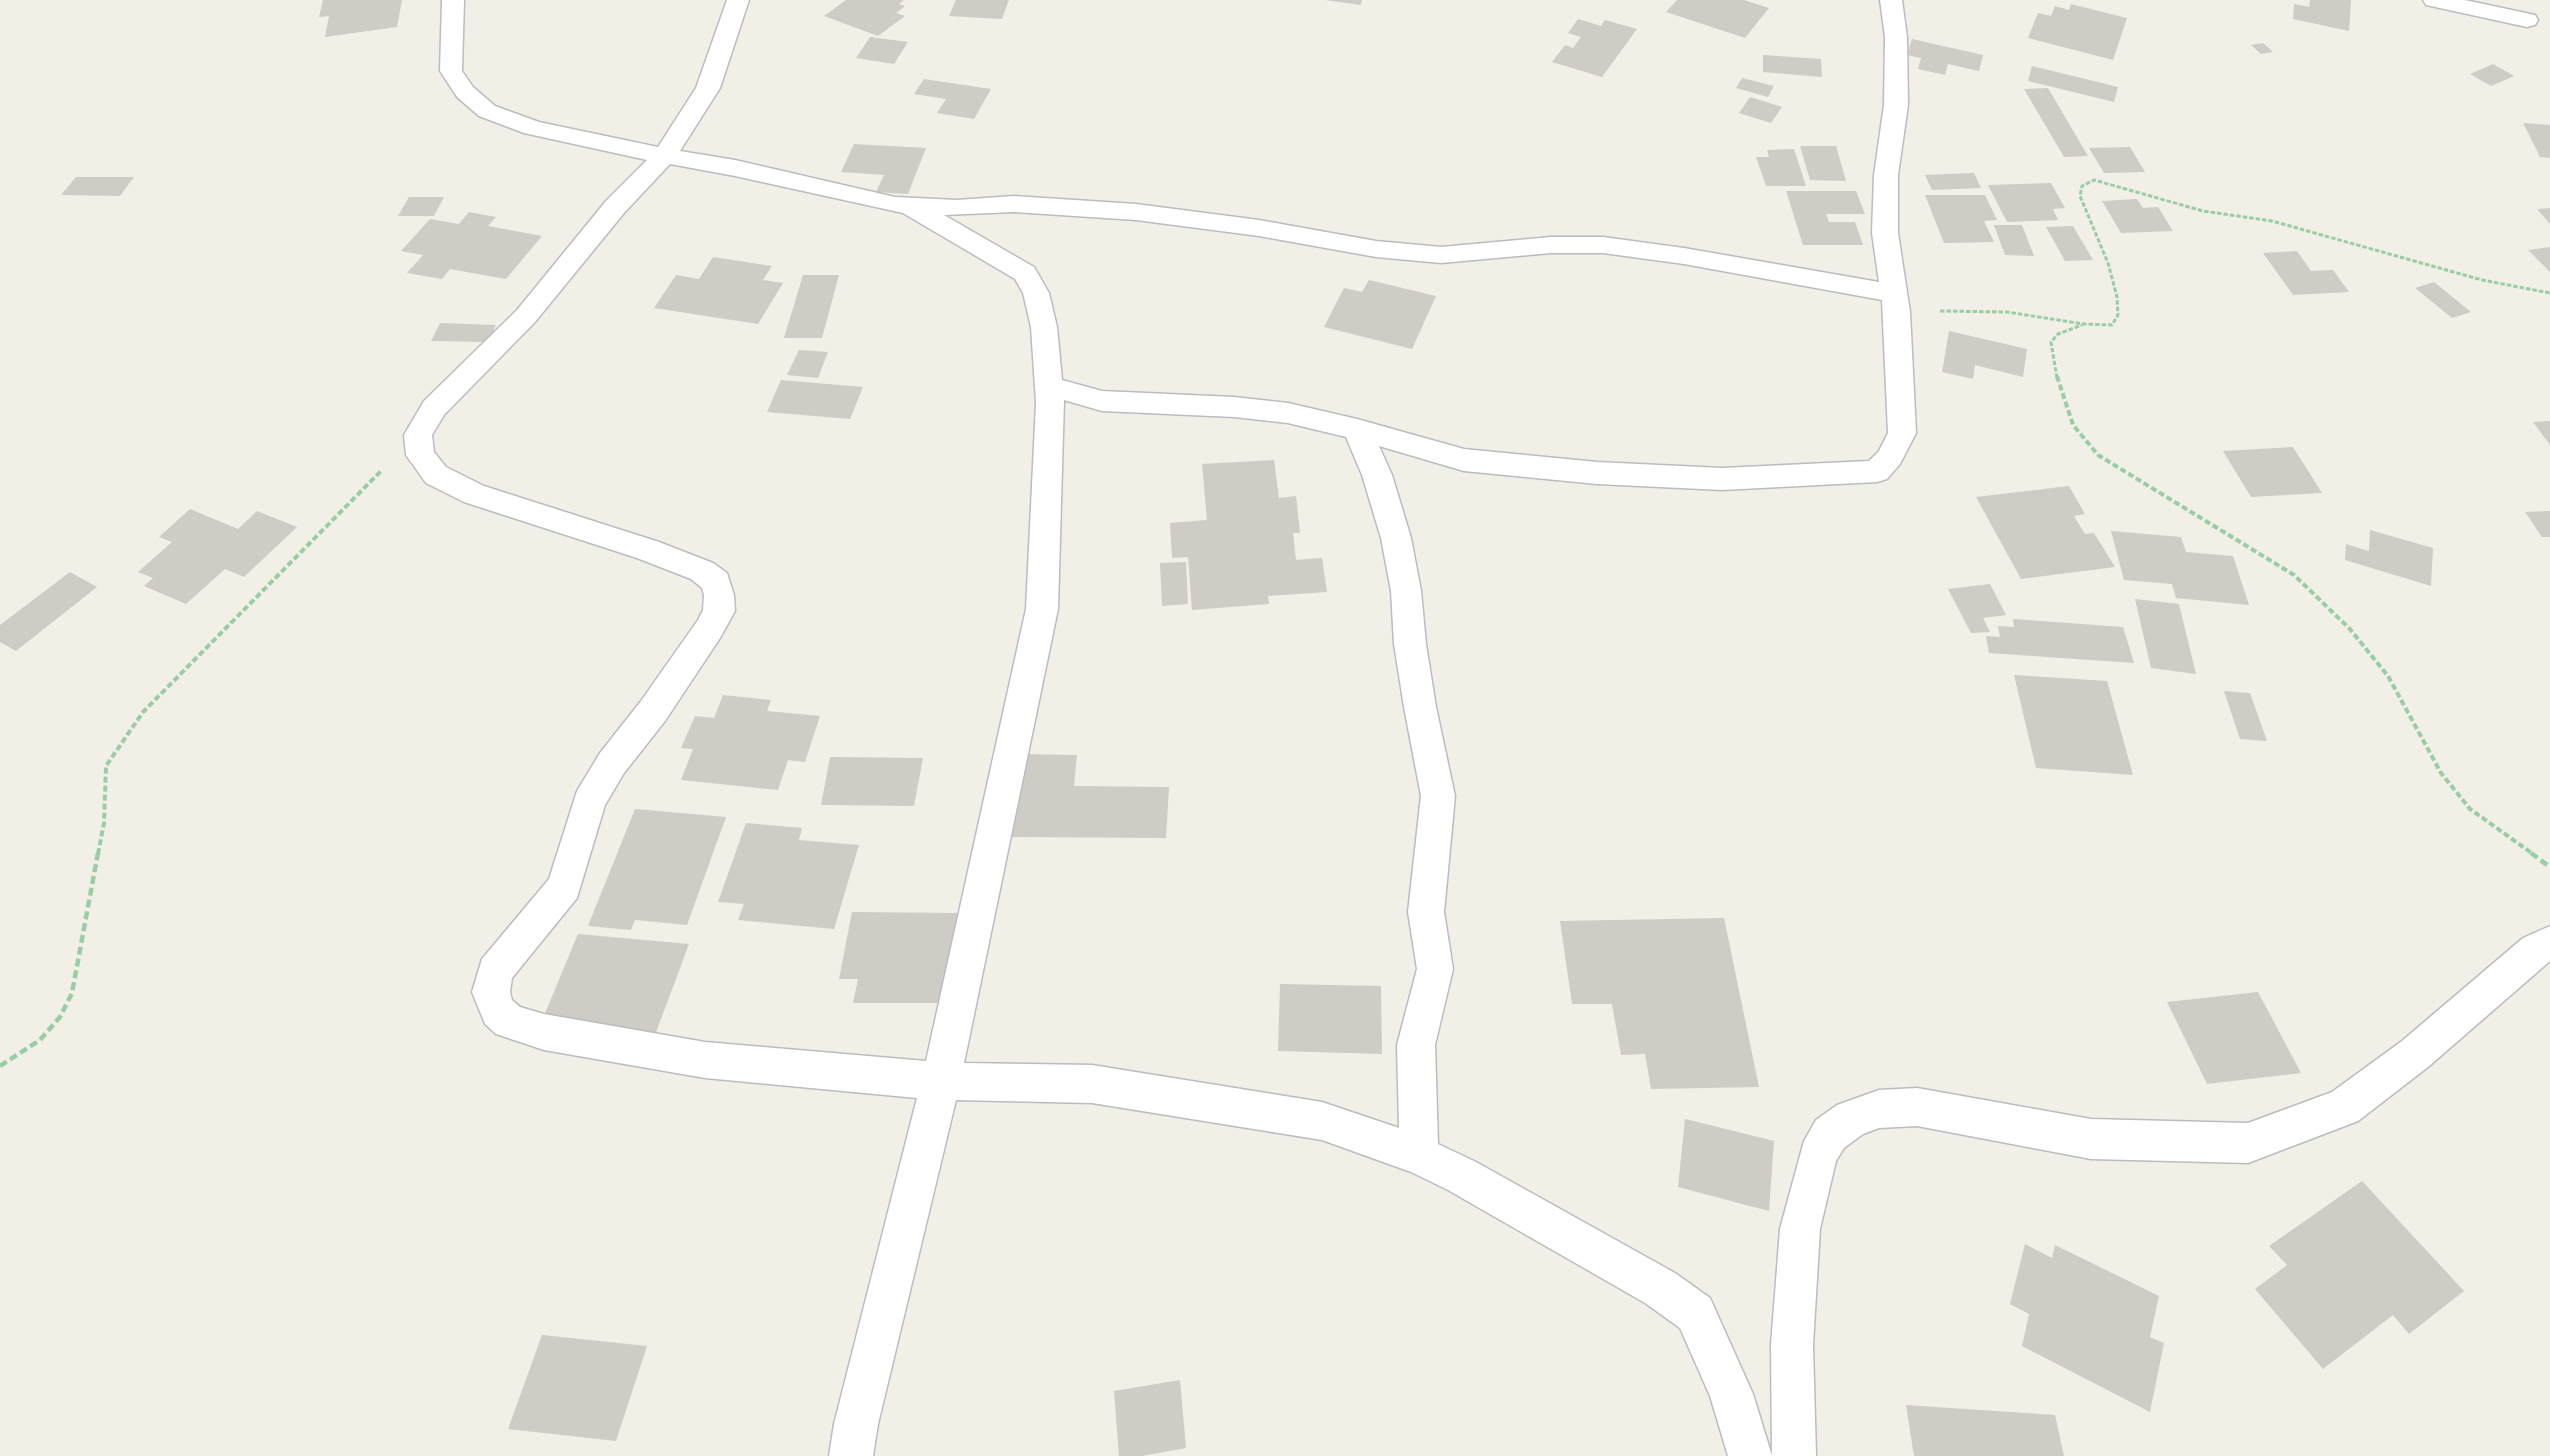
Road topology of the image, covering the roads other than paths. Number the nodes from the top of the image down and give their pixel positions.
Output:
1 (453, 0) edge
2 (738, 0) edge
3 (1891, 0) edge
4 (2434, 0) edge
5 (2527, 20) dead end
6 (665, 155) junction
7 (909, 206) junction
8 (1896, 303) junction
9 (1048, 386) junction
10 (1357, 429) junction
11 (2550, 943) edge
12 (941, 1081) junction
13 (1419, 1155) junction
14 (851, 1456) edge
15 (1750, 1456) edge
16 (1794, 1456) edge

1 - 6 street
2 - 6 street
3 - 8 street
4 - 5 street
6 - 7 street
6 - 12 street
7 - 8 street
7 - 9 street
8 - 10 street
9 - 10 street
9 - 12 street
10 - 13 street
11 - 16 street
12 - 13 street
12 - 14 street
13 - 15 street

